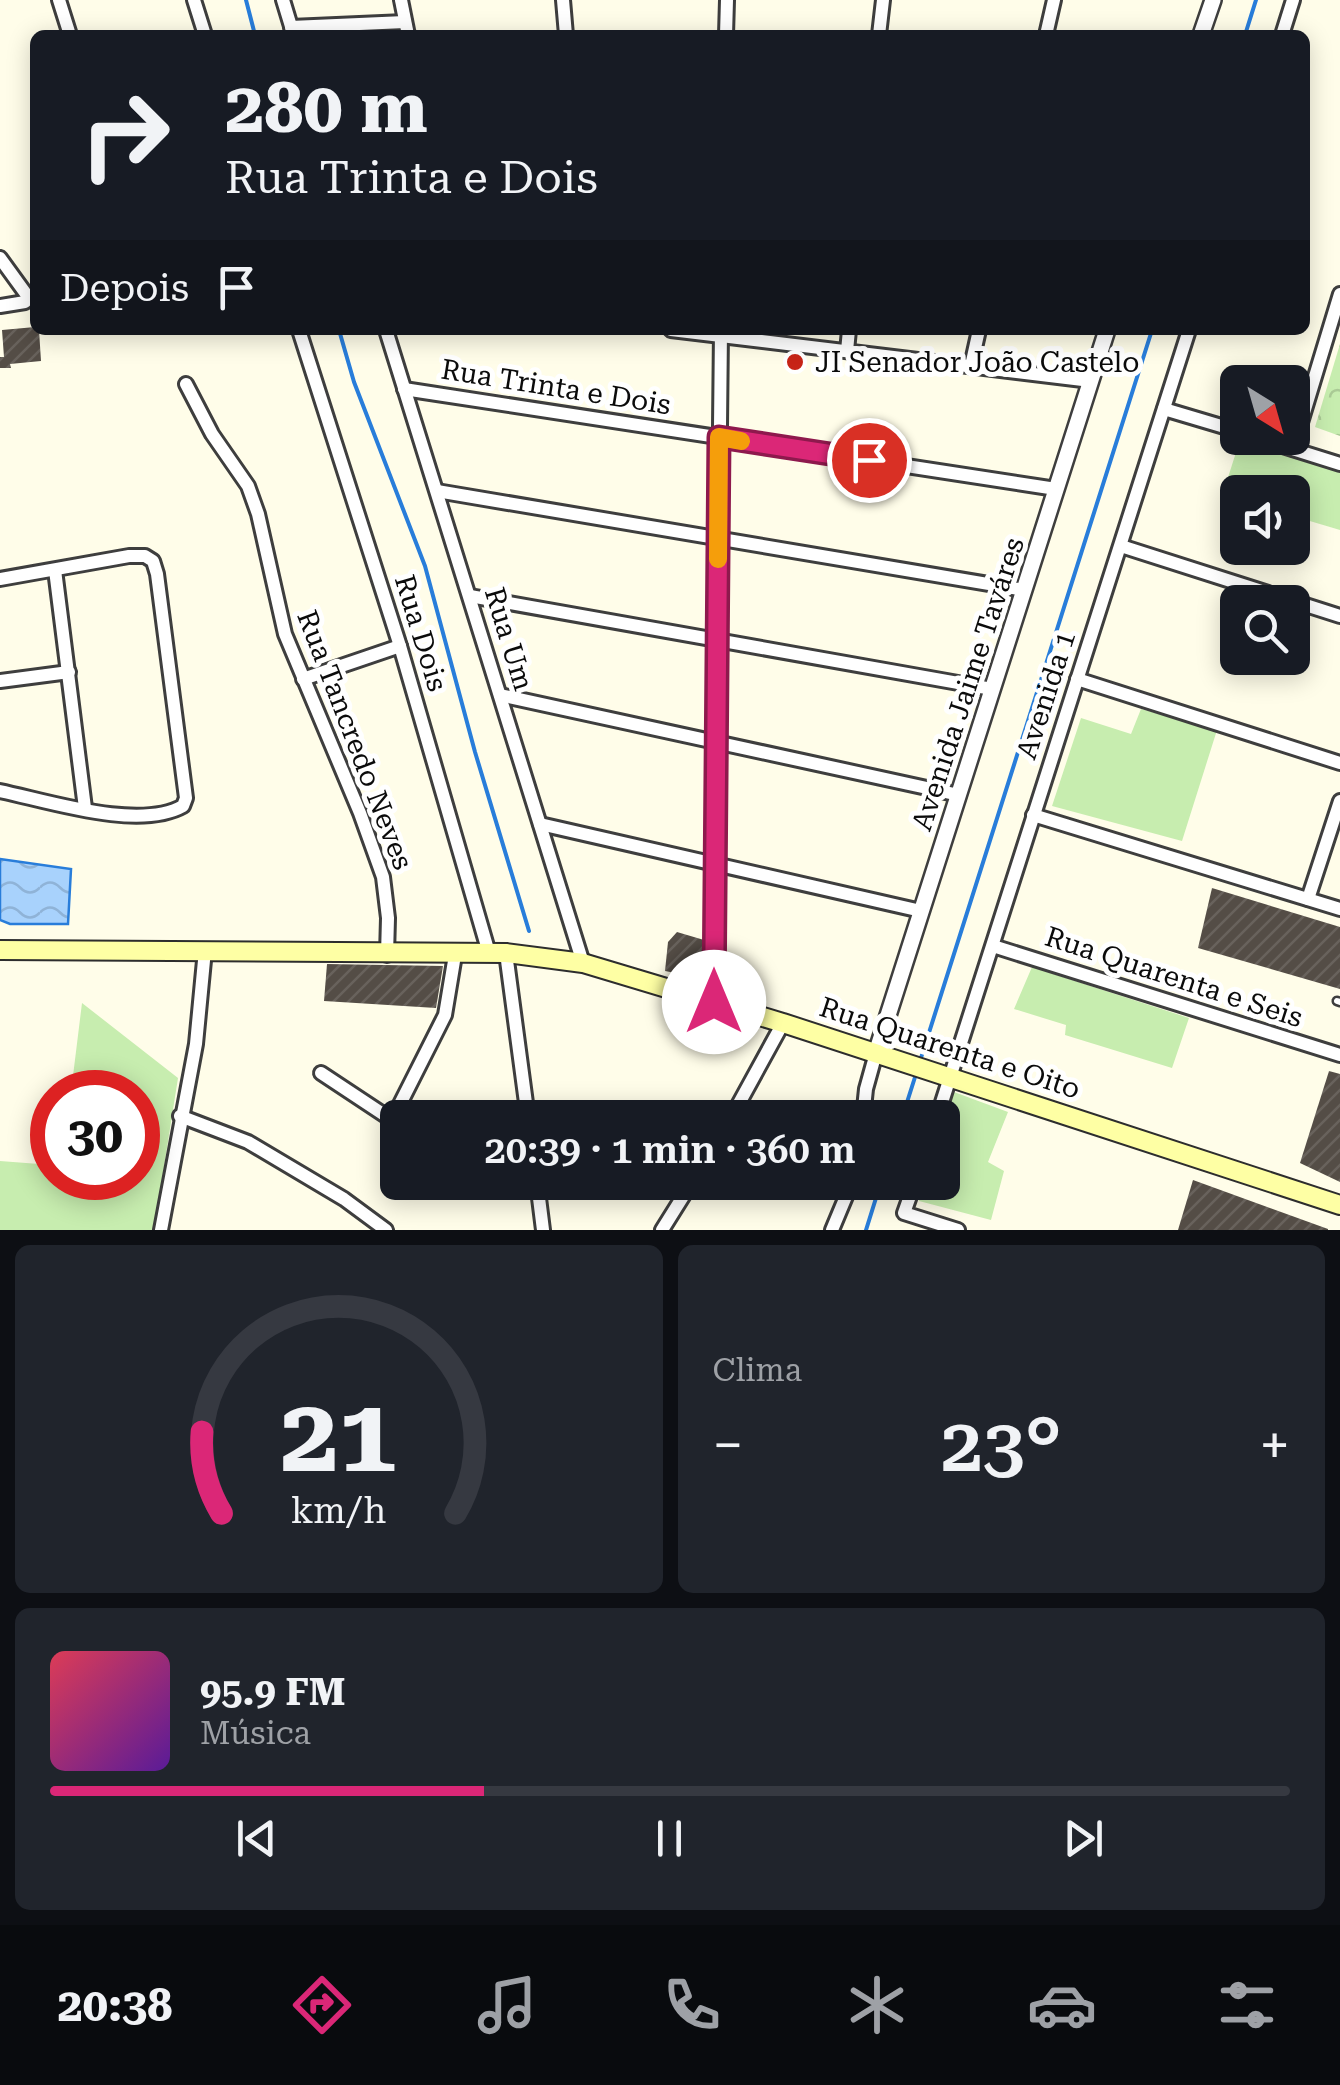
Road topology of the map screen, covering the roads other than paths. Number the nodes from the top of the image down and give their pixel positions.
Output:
1 (59, 0) edge
2 (194, 0) edge
3 (283, 0) edge
4 (401, 0) edge
5 (564, 0) edge
6 (727, 0) edge
7 (883, 0) edge
8 (1054, 0) edge
9 (1213, 0) edge
10 (1293, 0) edge
11 (406, 29) edge
12 (68, 30) edge
13 (203, 30) edge
14 (292, 30) edge
15 (349, 30) edge
16 (566, 30) edge
17 (726, 30) edge
18 (880, 30) edge
19 (1047, 30) edge
20 (1204, 30) edge
21 (1284, 30) edge
22 (1, 259) edge
23 (1340, 294) edge
24 (0, 306) edge
25 (301, 335) edge
26 (388, 335) edge
27 (721, 335) edge
28 (735, 335) edge
29 (849, 335) edge
30 (978, 335) edge
31 (1105, 335) edge
32 (1187, 335) edge
33 (847, 351) junction
34 (971, 366) junction
35 (1091, 380) junction
36 (186, 384) dead end
37 (404, 388) junction
38 (1310, 393) edge
39 (1164, 408) junction
40 (1220, 426) edge
41 (719, 437) junction
42 (1310, 454) edge
43 (1340, 464) edge
44 (1056, 489) junction
45 (437, 491) junction
46 (718, 538) junction
47 (1121, 546) junction
48 (55, 570) junction
49 (0, 579) edge
50 (1024, 590) junction
51 (470, 596) junction
52 (1340, 616) edge
53 (716, 640) junction
54 (400, 646) junction
55 (69, 672) junction
56 (303, 679) junction
57 (1077, 679) junction
58 (0, 681) edge
59 (992, 689) junction
60 (500, 694) junction
61 (714, 739) junction
62 (1340, 763) edge
63 (0, 791) edge
64 (959, 795) junction
65 (1340, 801) edge
66 (85, 808) junction
67 (1033, 816) junction
68 (540, 824) junction
69 (714, 864) junction
70 (1308, 899) junction
71 (1340, 909) edge
72 (922, 912) junction
73 (993, 946) junction
74 (0, 950) edge
75 (205, 950) junction
76 (497, 953) junction
77 (387, 955) junction
78 (455, 955) junction
79 (583, 963) junction
80 (714, 1002) junction
81 (783, 1023) junction
82 (876, 1053) junction
83 (1340, 1055) edge
84 (321, 1073) dead end
85 (946, 1074) junction
86 (404, 1100) edge
87 (525, 1100) edge
88 (741, 1100) edge
89 (865, 1100) edge
90 (941, 1100) edge
91 (380, 1113) edge
92 (180, 1116) junction
93 (539, 1200) edge
94 (681, 1200) edge
95 (845, 1200) edge
96 (909, 1200) edge
97 (1340, 1205) edge
98 (834, 1229) edge
99 (161, 1230) edge
100 (386, 1230) edge
101 (543, 1230) edge
102 (662, 1230) edge
103 (958, 1230) edge

1 - 12 street
2 - 13 street
3 - 14 street
4 - 11 street
5 - 16 street
6 - 17 street
7 - 18 street
8 - 19 street
9 - 20 street
10 - 21 street
11 - 15 street
22 - 24 street
23 - 38 street
25 - 54 street, Rua Dois
26 - 37 street, Rua Um
27 - 41 street
28 - 33 street
29 - 33 street
30 - 34 street
31 - 35 street, Avenida Jaime Taváres
32 - 39 street, Avenida 1
33 - 34 street
34 - 35 street
35 - 44 street, Avenida Jaime Taváres
36 - 56 street, Rua Tancredo Neves
37 - 41 street, Rua Trinta e Dois
37 - 45 street, Rua Um
39 - 40 street
39 - 47 street, Avenida 1
41 - 44 street, Rua Trinta e Dois
41 - 46 street
42 - 43 street
44 - 50 street, Avenida Jaime Taváres
45 - 46 street
45 - 51 street, Rua Um
46 - 50 street
46 - 53 street
47 - 52 street
47 - 57 street, Avenida 1
48 - 49 street
48 - 55 street
48 - 66 street
50 - 59 street, Avenida Jaime Taváres
51 - 53 street
51 - 60 street, Rua Um
53 - 59 street
53 - 61 street
54 - 56 street
54 - 76 street, Rua Dois
55 - 58 street
55 - 66 street
56 - 77 street, Rua Tancredo Neves
57 - 62 street
57 - 67 street, Avenida 1
59 - 64 street, Avenida Jaime Taváres
60 - 61 street
60 - 68 street, Rua Um
61 - 64 street
61 - 69 street
63 - 66 street
64 - 72 street, Avenida Jaime Taváres
65 - 70 street
67 - 70 street
67 - 73 street, Avenida 1
68 - 69 street
68 - 79 street, Rua Um
69 - 72 street
69 - 80 street
70 - 71 street
72 - 82 street, Avenida Jaime Taváres
73 - 83 street, Rua Quarenta e Seis
73 - 85 street, Avenida 1
74 - 75 main road, Rua Quarenta e Oito
75 - 77 main road, Rua Quarenta e Oito
75 - 92 street
76 - 78 main road, Rua Quarenta e Oito
76 - 79 main road, Rua Quarenta e Oito
76 - 87 street, Rua Dois
77 - 78 main road, Rua Quarenta e Oito
78 - 86 street
79 - 80 main road, Rua Quarenta e Oito
80 - 81 main road, Rua Quarenta e Oito
81 - 82 main road, Rua Quarenta e Oito
81 - 88 street
82 - 85 main road, Rua Quarenta e Oito
82 - 89 street
84 - 91 street
85 - 90 street, Avenida 1
85 - 97 main road, Rua Quarenta e Oito
92 - 99 street
92 - 100 street
93 - 101 street
94 - 102 street
95 - 98 street
96 - 103 street

